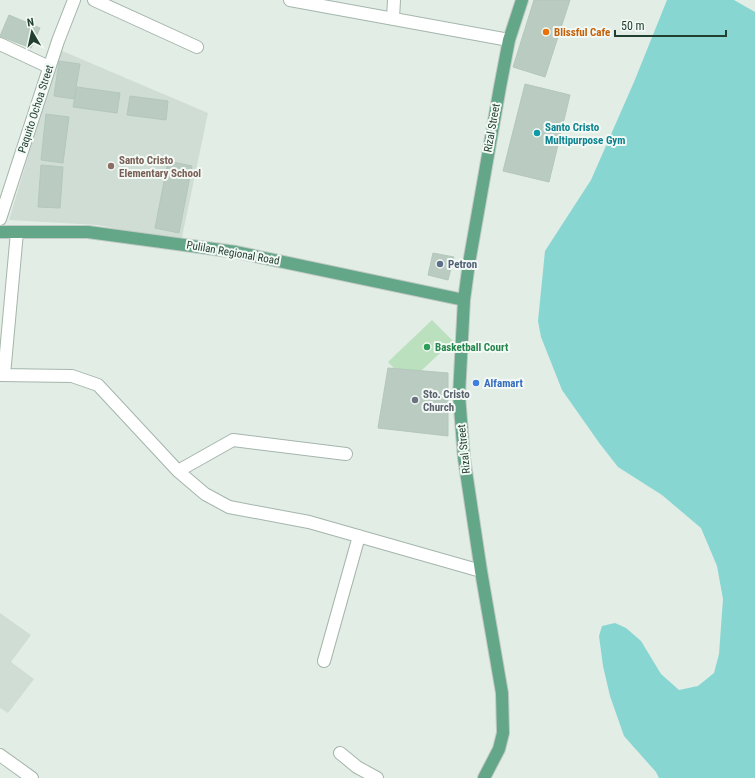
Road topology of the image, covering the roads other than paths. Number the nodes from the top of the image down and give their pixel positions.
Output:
1 (74, 0) edge
2 (94, 0) edge
3 (290, 0) edge
4 (394, 0) edge
5 (522, 0) edge
6 (393, 19) junction
7 (509, 40) junction
8 (0, 44) edge
9 (197, 47) dead end
10 (49, 67) junction
11 (0, 219) edge
12 (0, 232) edge
13 (17, 232) junction
14 (464, 300) junction
15 (2, 375) edge
16 (346, 454) dead end
17 (178, 471) junction
18 (359, 536) junction
19 (481, 571) junction
20 (324, 661) dead end
21 (340, 753) dead end
22 (0, 755) edge
23 (32, 778) edge
24 (377, 778) edge
25 (484, 778) edge

1 - 10 street, Paquito Ochoa Street
2 - 9 street
3 - 6 street
4 - 6 street
5 - 7 main road, Rizal Street
6 - 7 street
7 - 14 main road, Rizal Street
8 - 10 street
10 - 11 street, Paquito Ochoa Street
12 - 13 main road, Pulilan Regional Road
13 - 14 main road, Pulilan Regional Road
13 - 15 street
14 - 19 main road, Rizal Street
15 - 17 street
16 - 17 street
17 - 18 street
18 - 19 street
18 - 20 street
19 - 25 main road, Rizal Street
21 - 24 street
22 - 23 street

